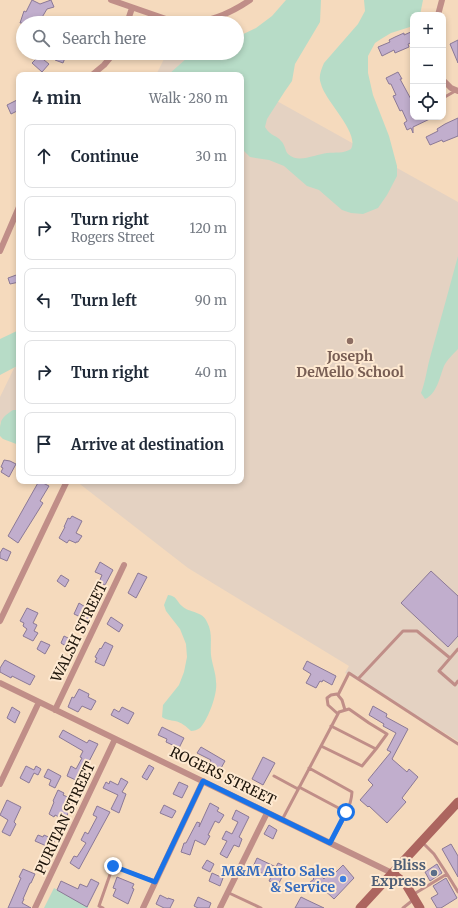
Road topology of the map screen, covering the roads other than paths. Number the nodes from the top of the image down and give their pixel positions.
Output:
1 (111, 0) edge
2 (250, 0) edge
3 (442, 0) edge
4 (132, 8) junction
5 (439, 12) edge
6 (129, 16) edge
7 (157, 16) edge
8 (219, 16) edge
9 (108, 60) edge
10 (96, 72) edge
11 (446, 82) edge
12 (457, 91) edge
13 (446, 96) edge
14 (16, 214) edge
15 (0, 251) edge
16 (66, 484) edge
17 (124, 565) dead end
18 (0, 621) edge
19 (458, 649) edge
20 (450, 658) junction
21 (358, 680) junction
22 (458, 681) edge
23 (0, 683) edge
24 (338, 695) junction
25 (38, 702) junction
26 (55, 710) junction
27 (345, 710) junction
28 (338, 714) junction
29 (331, 726) junction
30 (115, 739) junction
31 (458, 744) edge
32 (321, 746) junction
33 (376, 749) junction
34 (309, 768) junction
35 (274, 776) dead end
36 (203, 781) junction
37 (0, 784) edge
38 (299, 788) junction
39 (458, 802) edge
40 (346, 812) junction
41 (267, 813) junction
42 (282, 820) junction
43 (421, 842) junction
44 (330, 843) junction
45 (392, 873) junction
46 (446, 874) junction
47 (155, 882) junction
48 (228, 892) junction
49 (458, 892) edge
50 (413, 897) junction
51 (35, 908) edge
52 (103, 908) edge
53 (143, 908) edge
54 (220, 908) edge
55 (261, 908) edge
56 (360, 908) edge
57 (403, 908) edge
58 (420, 908) edge

1 - 4 street
2 - 8 street
3 - 5 street
4 - 6 street
4 - 7 street
9 - 10 street
11 - 12 street
12 - 13 lane
14 - 15 street
16 - 18 street
17 - 26 street, WALSH STREET
19 - 20 lane
20 - 21 lane
20 - 22 lane
21 - 24 lane
21 - 31 lane
23 - 25 street, ROGERS STREET
24 - 27 lane
24 - 28 lane
25 - 26 street, ROGERS STREET
25 - 37 street
26 - 30 street, ROGERS STREET
27 - 28 lane
27 - 33 lane
28 - 29 lane
29 - 32 lane
29 - 33 lane
30 - 36 street, ROGERS STREET
30 - 51 street, PURITAN STREET
32 - 33 lane
32 - 34 lane
34 - 38 lane
34 - 40 lane
35 - 38 lane
36 - 41 street, ROGERS STREET
36 - 47 street
38 - 40 lane
38 - 42 lane
39 - 43 main road
40 - 44 lane
41 - 42 street, ROGERS STREET
41 - 48 street
42 - 44 street, ROGERS STREET
43 - 45 main road
43 - 46 lane
44 - 45 street, ROGERS STREET
45 - 50 main road, ROGERS STREET
45 - 56 main road
46 - 49 lane
46 - 50 lane
47 - 52 lane
47 - 53 street
48 - 54 street
48 - 55 lane
50 - 57 lane
50 - 58 main road, ROGERS STREET

